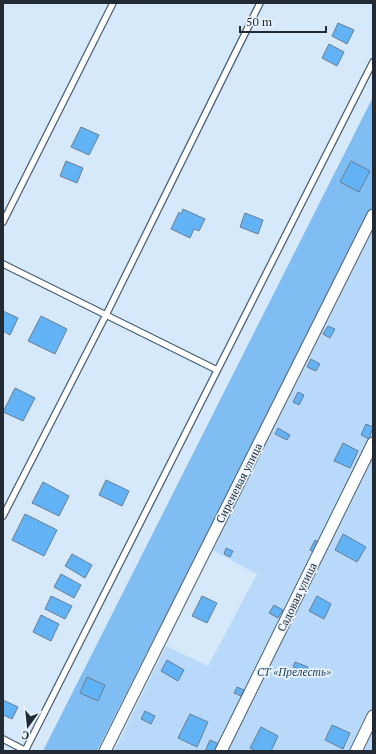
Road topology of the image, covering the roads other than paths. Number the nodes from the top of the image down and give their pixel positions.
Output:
1 (113, 3) edge
2 (260, 3) edge
3 (373, 62) edge
4 (373, 215) edge
5 (3, 222) edge
6 (3, 264) edge
7 (106, 315) junction
8 (217, 370) junction
9 (373, 444) edge
10 (3, 516) edge
11 (373, 716) edge
12 (3, 739) edge
13 (25, 751) edge
14 (105, 751) edge
15 (221, 751) edge
16 (356, 751) edge

1 - 5 lane
2 - 7 lane
3 - 8 lane
4 - 14 street, Сиреневая улица
6 - 7 lane
7 - 8 lane
7 - 10 lane
8 - 13 lane
9 - 15 street, Садовая улица
11 - 16 street
12 - 13 lane

